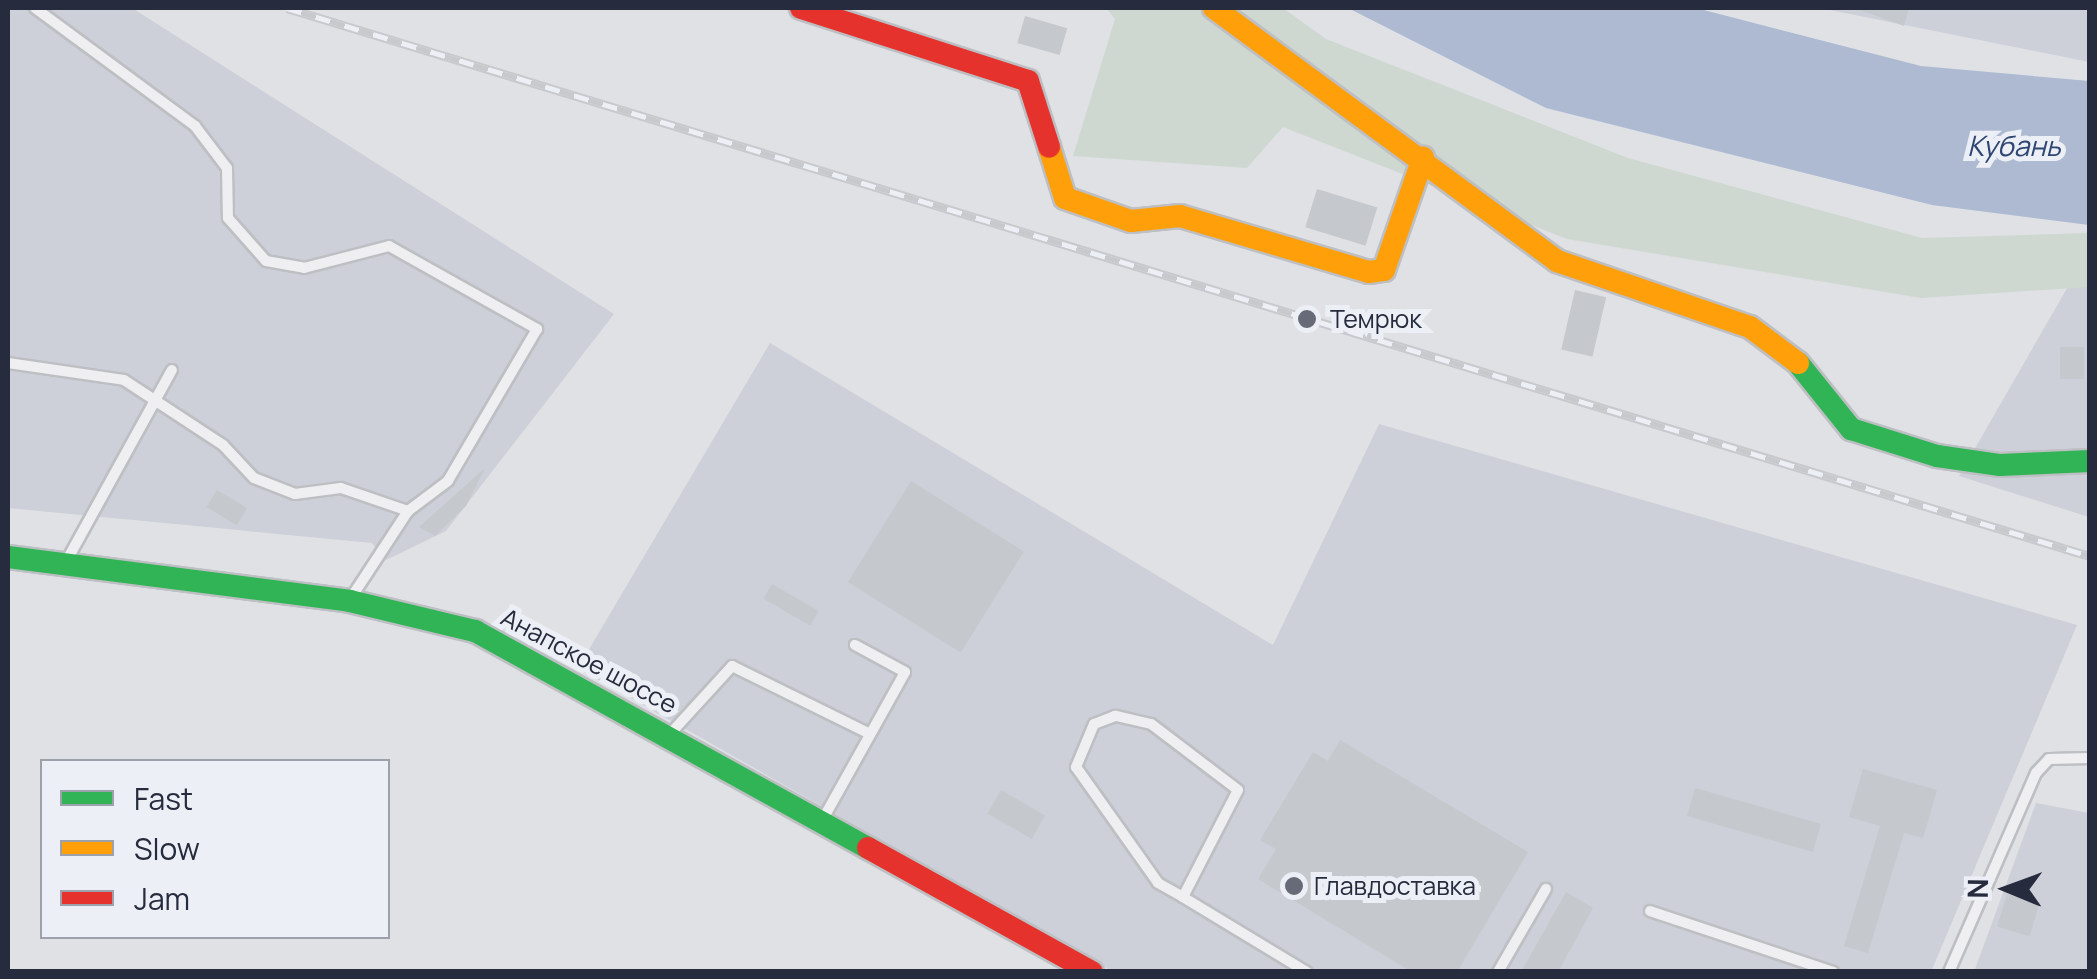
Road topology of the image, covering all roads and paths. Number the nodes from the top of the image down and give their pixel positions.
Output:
1 (35, 8) edge
2 (801, 8) edge
3 (1214, 8) edge
4 (1423, 158) junction
5 (8, 363) edge
6 (172, 370) dead end
7 (156, 398) junction
8 (2090, 461) edge
9 (408, 511) junction
10 (8, 557) edge
11 (64, 565) junction
12 (350, 600) junction
13 (855, 646) dead end
14 (870, 734) junction
15 (670, 735) junction
16 (2090, 758) edge
17 (823, 820) junction
18 (1546, 890) dead end
19 (1182, 897) junction
20 (1650, 911) dead end
21 (1092, 972) edge
22 (1307, 972) edge
23 (1498, 972) edge
24 (1833, 972) edge
25 (1949, 972) edge

1 - 9 lane
2 - 4 street
3 - 4 street
4 - 8 street
5 - 7 lane
6 - 7 lane
7 - 9 lane
7 - 11 lane
9 - 12 lane
10 - 11 street, Анапское шоссе
11 - 12 street, Анапское шоссе
12 - 15 street, Анапское шоссе
13 - 14 lane
14 - 15 lane
14 - 17 lane
15 - 17 street, Анапское шоссе
16 - 25 lane
17 - 21 street, Анапское шоссе
18 - 23 lane
19 - 19 lane
19 - 22 lane
20 - 24 lane

